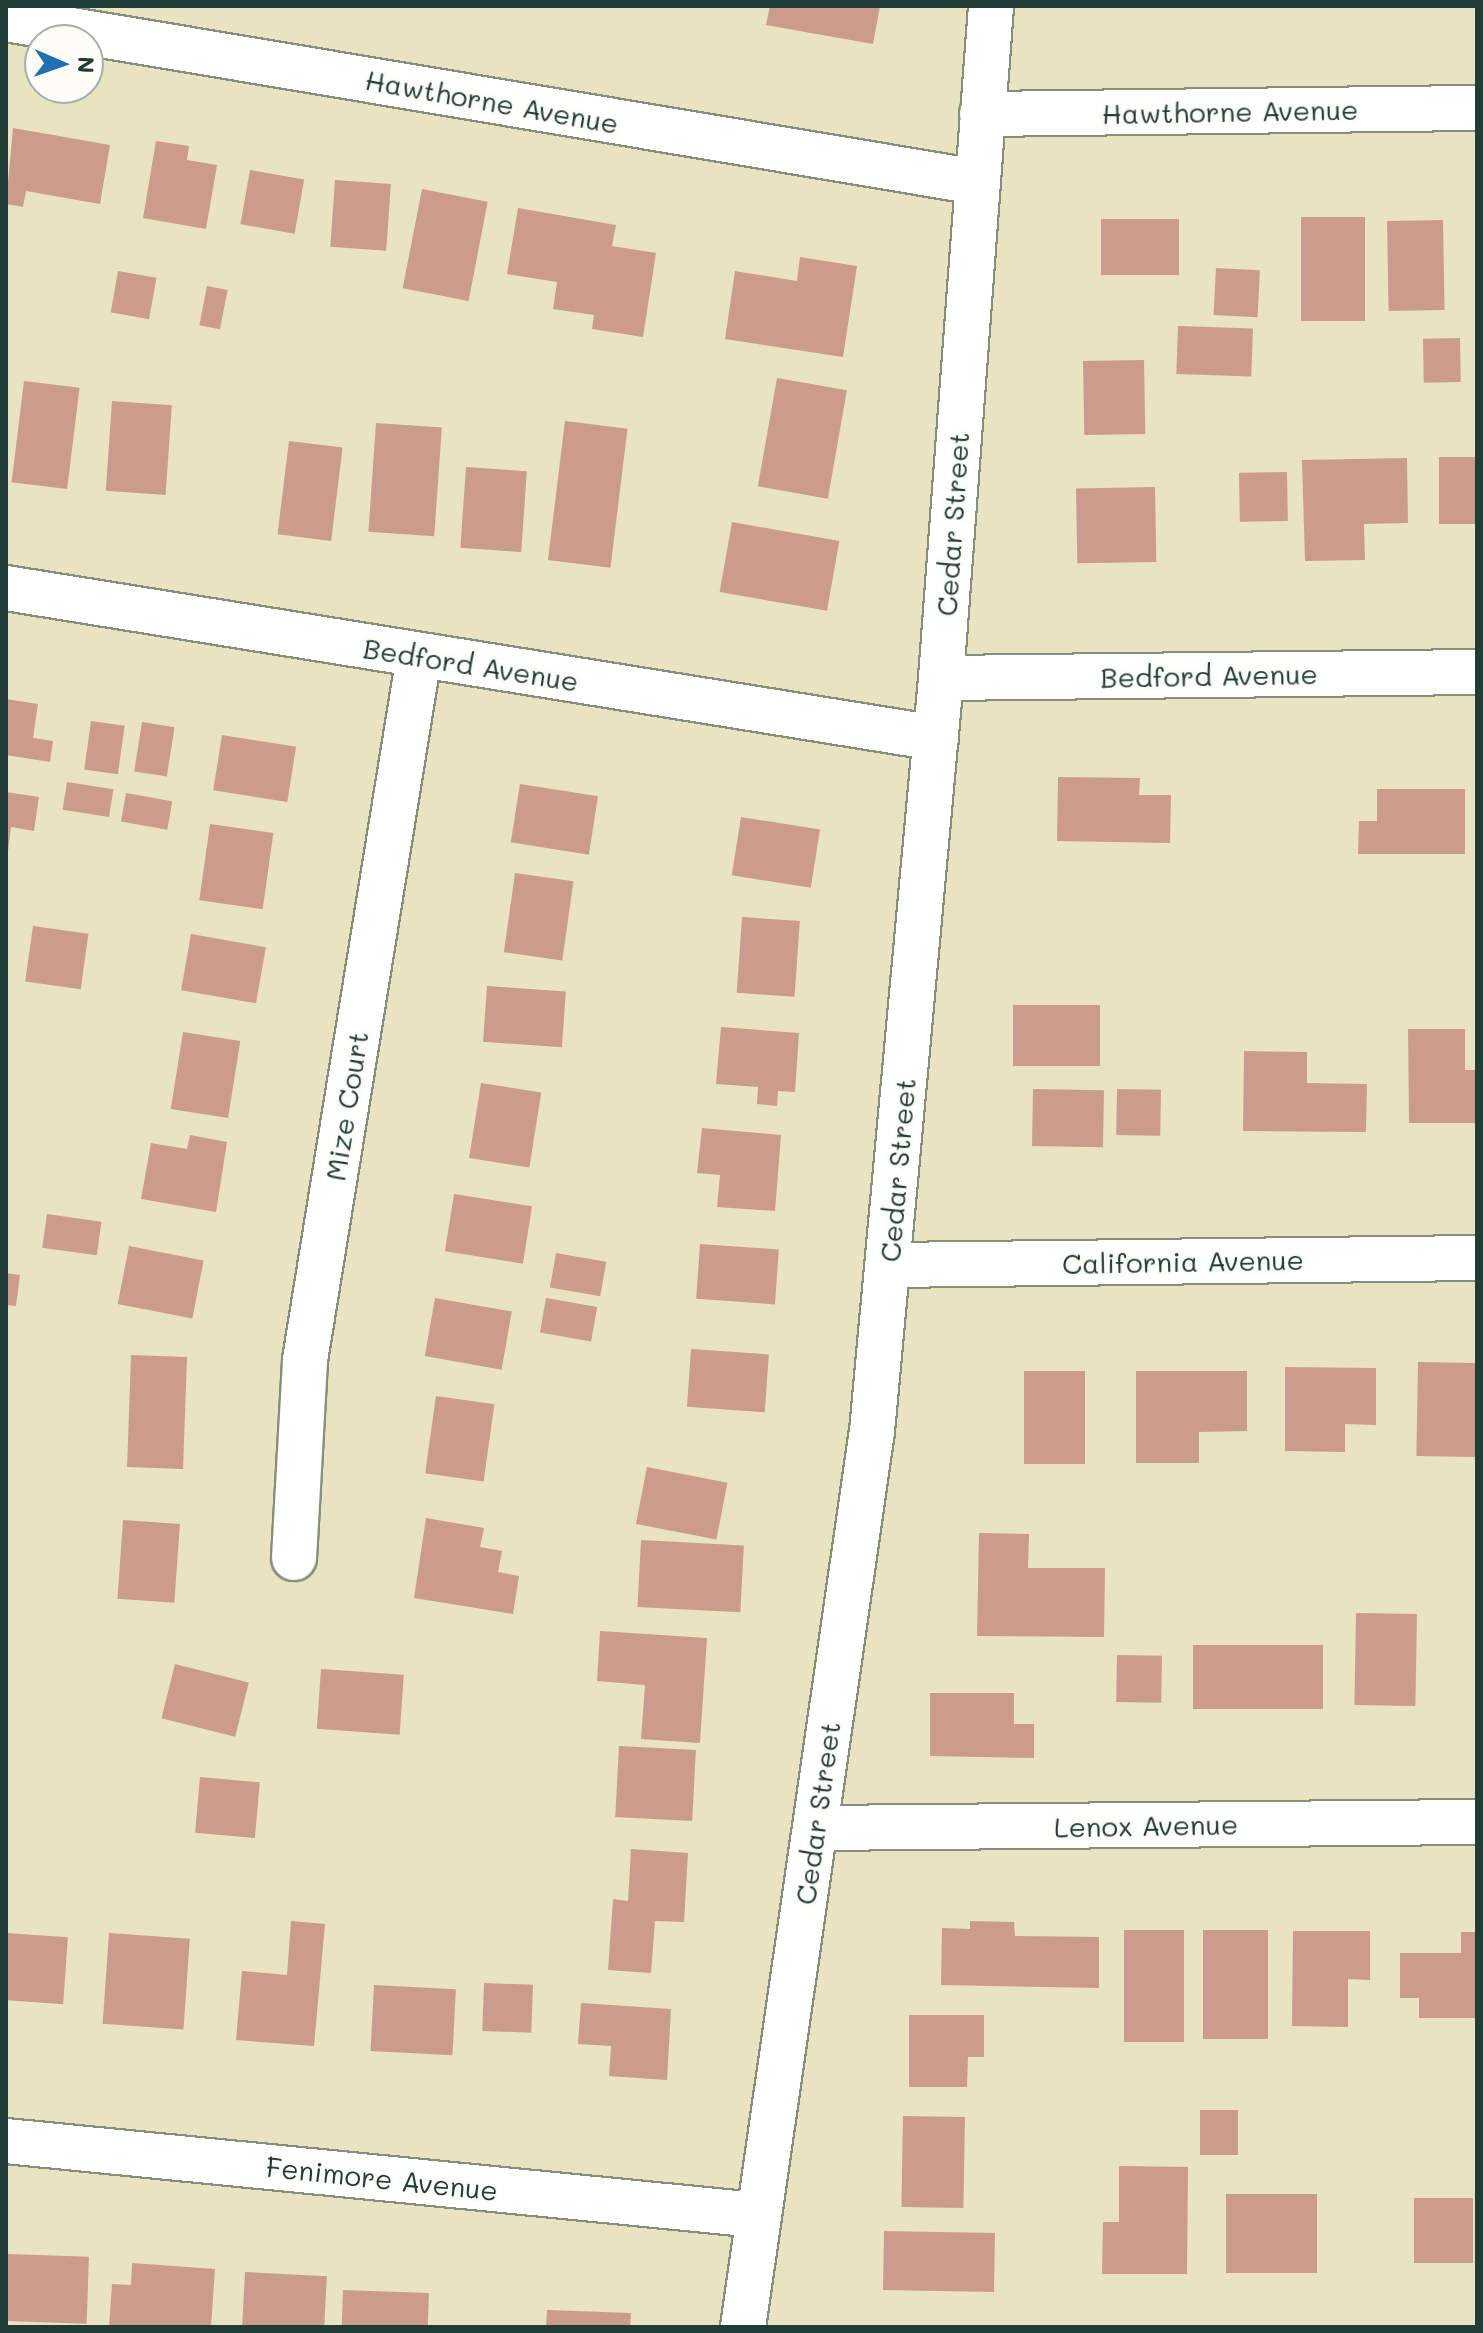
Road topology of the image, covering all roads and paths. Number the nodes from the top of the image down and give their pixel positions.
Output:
1 (991, 6) edge
2 (6, 19) edge
3 (1477, 108) edge
4 (982, 114) junction
5 (977, 182) junction
6 (6, 588) edge
7 (419, 656) junction
8 (1477, 672) edge
9 (941, 678) junction
10 (936, 738) junction
11 (1477, 1258) edge
12 (888, 1265) junction
13 (294, 1558) dead end
14 (1477, 1822) edge
15 (815, 1828) junction
16 (6, 2141) edge
17 (757, 2215) junction
18 (743, 2327) edge

1 - 4 street, Cedar Street
2 - 5 street, Hawthorne Avenue
3 - 4 street, Hawthorne Avenue
4 - 5 street, Cedar Street
5 - 9 street, Cedar Street
6 - 7 street, Bedford Avenue
7 - 10 street, Bedford Avenue
7 - 13 street, Mize Court
8 - 9 street, Bedford Avenue
9 - 10 street, Cedar Street
10 - 12 street, Cedar Street
11 - 12 street, California Avenue
12 - 15 street, Cedar Street
14 - 15 street, Lenox Avenue
15 - 17 street, Cedar Street
16 - 17 street, Fenimore Avenue
17 - 18 street, Cedar Street

